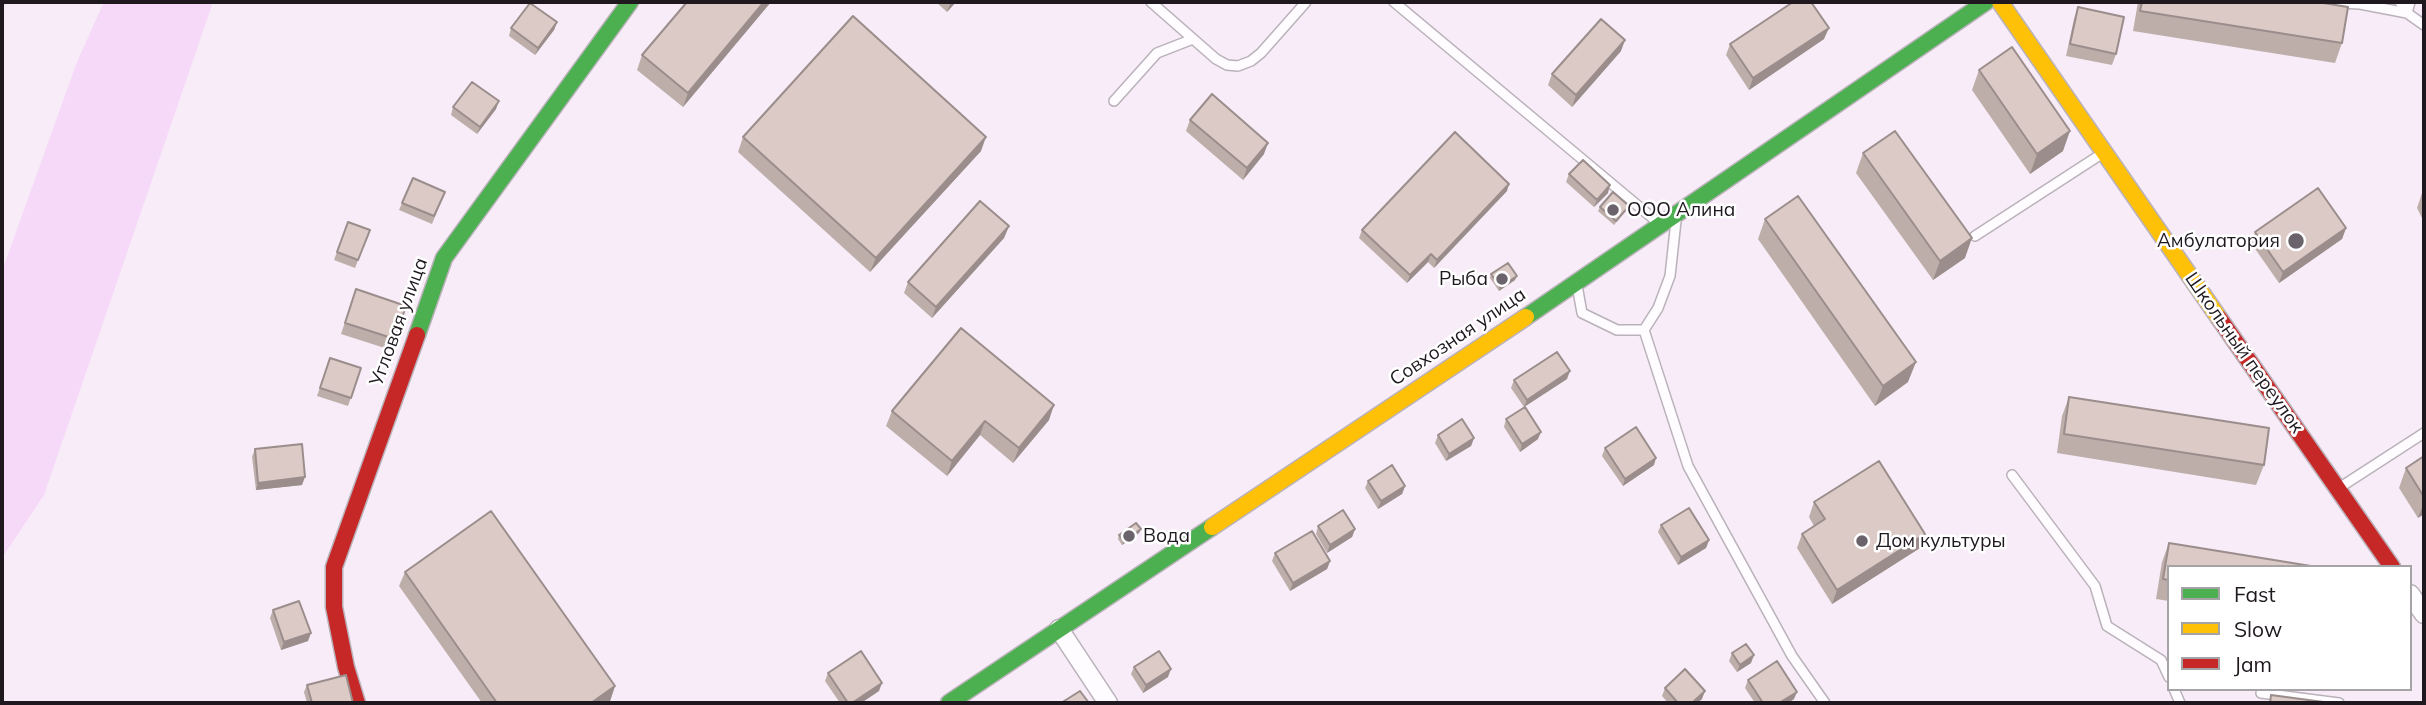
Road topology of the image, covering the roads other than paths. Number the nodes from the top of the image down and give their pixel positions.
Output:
1 (630, 2) edge
2 (1151, 2) edge
3 (1306, 2) edge
4 (1394, 2) edge
5 (1986, 2) edge
6 (2000, 2) edge
7 (2320, 2) edge
8 (2400, 2) edge
9 (2410, 2) edge
10 (2407, 13) junction
11 (2424, 25) edge
12 (1193, 39) junction
13 (1114, 101) dead end
14 (2104, 152) junction
15 (1676, 216) junction
16 (1662, 226) junction
17 (1975, 236) dead end
18 (1576, 283) junction
19 (1644, 330) junction
20 (2424, 433) edge
21 (2012, 475) dead end
22 (2337, 489) junction
23 (2391, 565) edge
24 (2412, 597) edge
25 (2424, 614) edge
26 (1059, 629) junction
27 (2167, 673) edge
28 (2261, 693) dead end
29 (357, 703) edge
30 (950, 703) edge
31 (1108, 703) edge
32 (1825, 703) edge
33 (2339, 703) edge

1 - 29 street, Угловая улица
2 - 12 lane
3 - 12 lane
4 - 16 lane
5 - 15 street, Совхозная улица
6 - 14 street, Школьный переулок
7 - 10 lane
8 - 10 lane
9 - 10 lane
10 - 11 lane
12 - 13 lane
14 - 17 lane
14 - 22 street, Школьный переулок
15 - 16 street, Совхозная улица
15 - 19 lane
16 - 18 street, Совхозная улица
18 - 19 lane
18 - 26 street, Совхозная улица
19 - 32 lane
20 - 22 lane
21 - 27 lane
22 - 23 street, Школьный переулок
24 - 25 street
26 - 30 street, Совхозная улица
26 - 31 street
28 - 33 lane

